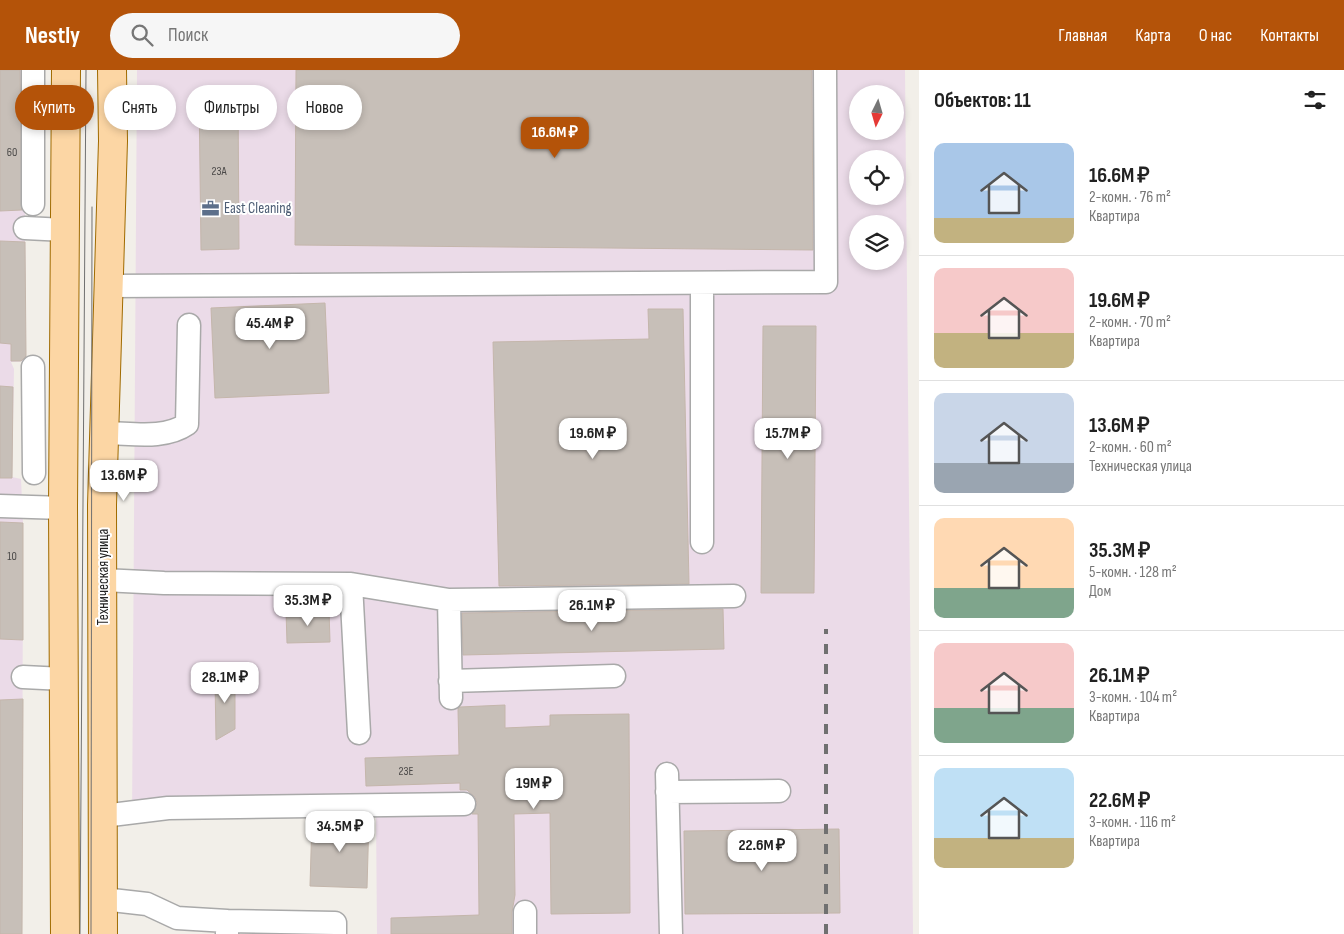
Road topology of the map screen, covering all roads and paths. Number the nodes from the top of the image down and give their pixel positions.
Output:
1 (33, 70) edge
2 (66, 70) edge
3 (112, 70) edge
4 (825, 70) edge
5 (34, 204) dead end
6 (25, 228) dead end
7 (65, 230) junction
8 (702, 283) junction
9 (109, 286) junction
10 (189, 326) dead end
11 (64, 365) junction
12 (105, 433) junction
13 (34, 474) dead end
14 (0, 506) edge
15 (63, 508) junction
16 (702, 542) dead end
17 (103, 580) junction
18 (351, 584) junction
19 (734, 596) dead end
20 (449, 600) junction
21 (614, 676) dead end
22 (23, 678) dead end
23 (64, 679) junction
24 (359, 733) dead end
25 (780, 790) dead end
26 (464, 804) dead end
27 (139, 812) junction
28 (103, 816) junction
29 (165, 825) dead end
30 (103, 899) junction
31 (227, 928) edge
32 (65, 934) edge
33 (103, 934) edge
34 (335, 934) edge
35 (671, 934) edge

1 - 5 lane
2 - 7 main road
3 - 9 main road, Техническая улица
4 - 8 lane
6 - 7 lane
7 - 11 main road
8 - 9 lane
8 - 16 lane
9 - 12 main road, Техническая улица
10 - 12 lane
11 - 13 lane
11 - 15 main road
12 - 17 main road, Техническая улица
14 - 15 lane
15 - 23 main road
17 - 18 lane
17 - 28 main road, Техническая улица
18 - 20 lane
18 - 24 lane
19 - 20 lane
20 - 21 lane
22 - 23 lane
23 - 32 main road
25 - 35 lane
26 - 27 lane
27 - 28 lane
27 - 29 lane
28 - 30 main road, Техническая улица
30 - 31 lane
30 - 33 main road, Техническая улица
31 - 34 lane

